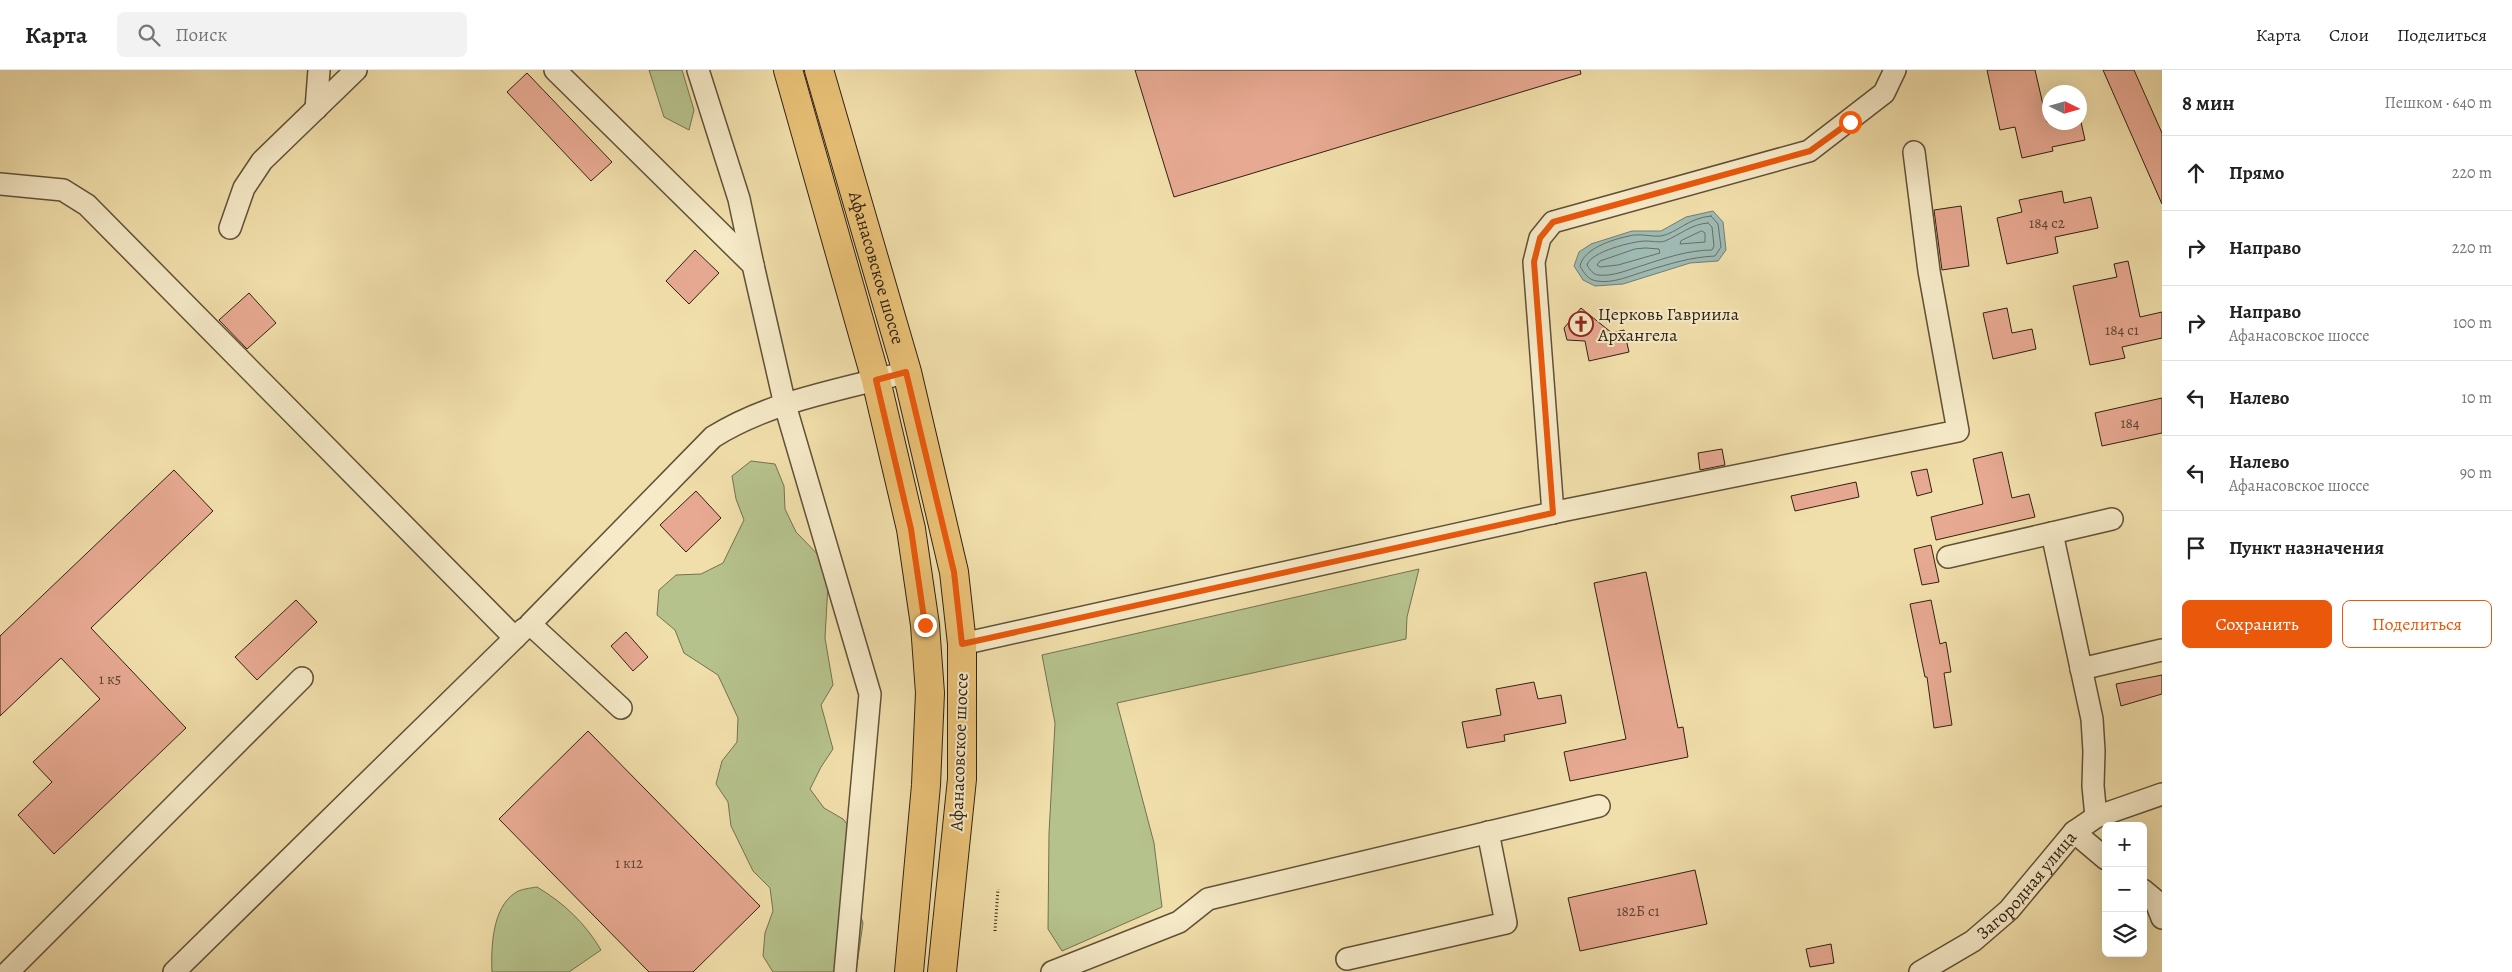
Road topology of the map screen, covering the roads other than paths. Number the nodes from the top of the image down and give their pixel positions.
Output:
1 (319, 70) edge
2 (356, 70) edge
3 (555, 70) edge
4 (698, 70) edge
5 (788, 70) edge
6 (820, 70) edge
7 (1895, 70) edge
8 (316, 109) junction
9 (1914, 152) dead end
10 (0, 184) edge
11 (230, 228) dead end
12 (753, 265) junction
13 (906, 372) junction
14 (876, 380) junction
15 (785, 404) junction
16 (1553, 513) junction
17 (2112, 519) dead end
18 (2052, 533) junction
19 (1948, 557) dead end
20 (522, 631) junction
21 (962, 644) junction
22 (2162, 650) edge
23 (2081, 668) junction
24 (302, 678) dead end
25 (621, 708) dead end
26 (2162, 794) edge
27 (1599, 806) dead end
28 (2096, 817) junction
29 (1488, 832) junction
30 (2074, 832) junction
31 (2102, 856) edge
32 (2147, 893) edge
33 (2162, 918) edge
34 (1347, 959) dead end
35 (8, 972) edge
36 (174, 972) edge
37 (845, 972) edge
38 (910, 972) edge
39 (942, 972) edge
40 (1052, 972) edge
41 (1920, 972) edge

1 - 8 street
2 - 8 street
3 - 12 street
4 - 12 street
5 - 14 main road, Афанасовское шоссе
6 - 13 main road, Афанасовское шоссе
7 - 16 street
8 - 11 street
9 - 16 street
10 - 20 street
12 - 15 street
13 - 14 street
13 - 21 main road, Афанасовское шоссе
14 - 15 street
14 - 38 main road, Афанасовское шоссе
15 - 20 street
15 - 37 street
16 - 21 street
17 - 18 street
18 - 19 street
18 - 23 street
20 - 25 street
20 - 36 street
21 - 39 main road, Афанасовское шоссе
22 - 23 street
23 - 28 street
24 - 35 street
26 - 28 street, Загородная улица
27 - 29 street
28 - 30 street, Загородная улица
29 - 34 street
29 - 40 street
30 - 31 street
30 - 41 street, Загородная улица
32 - 33 street

